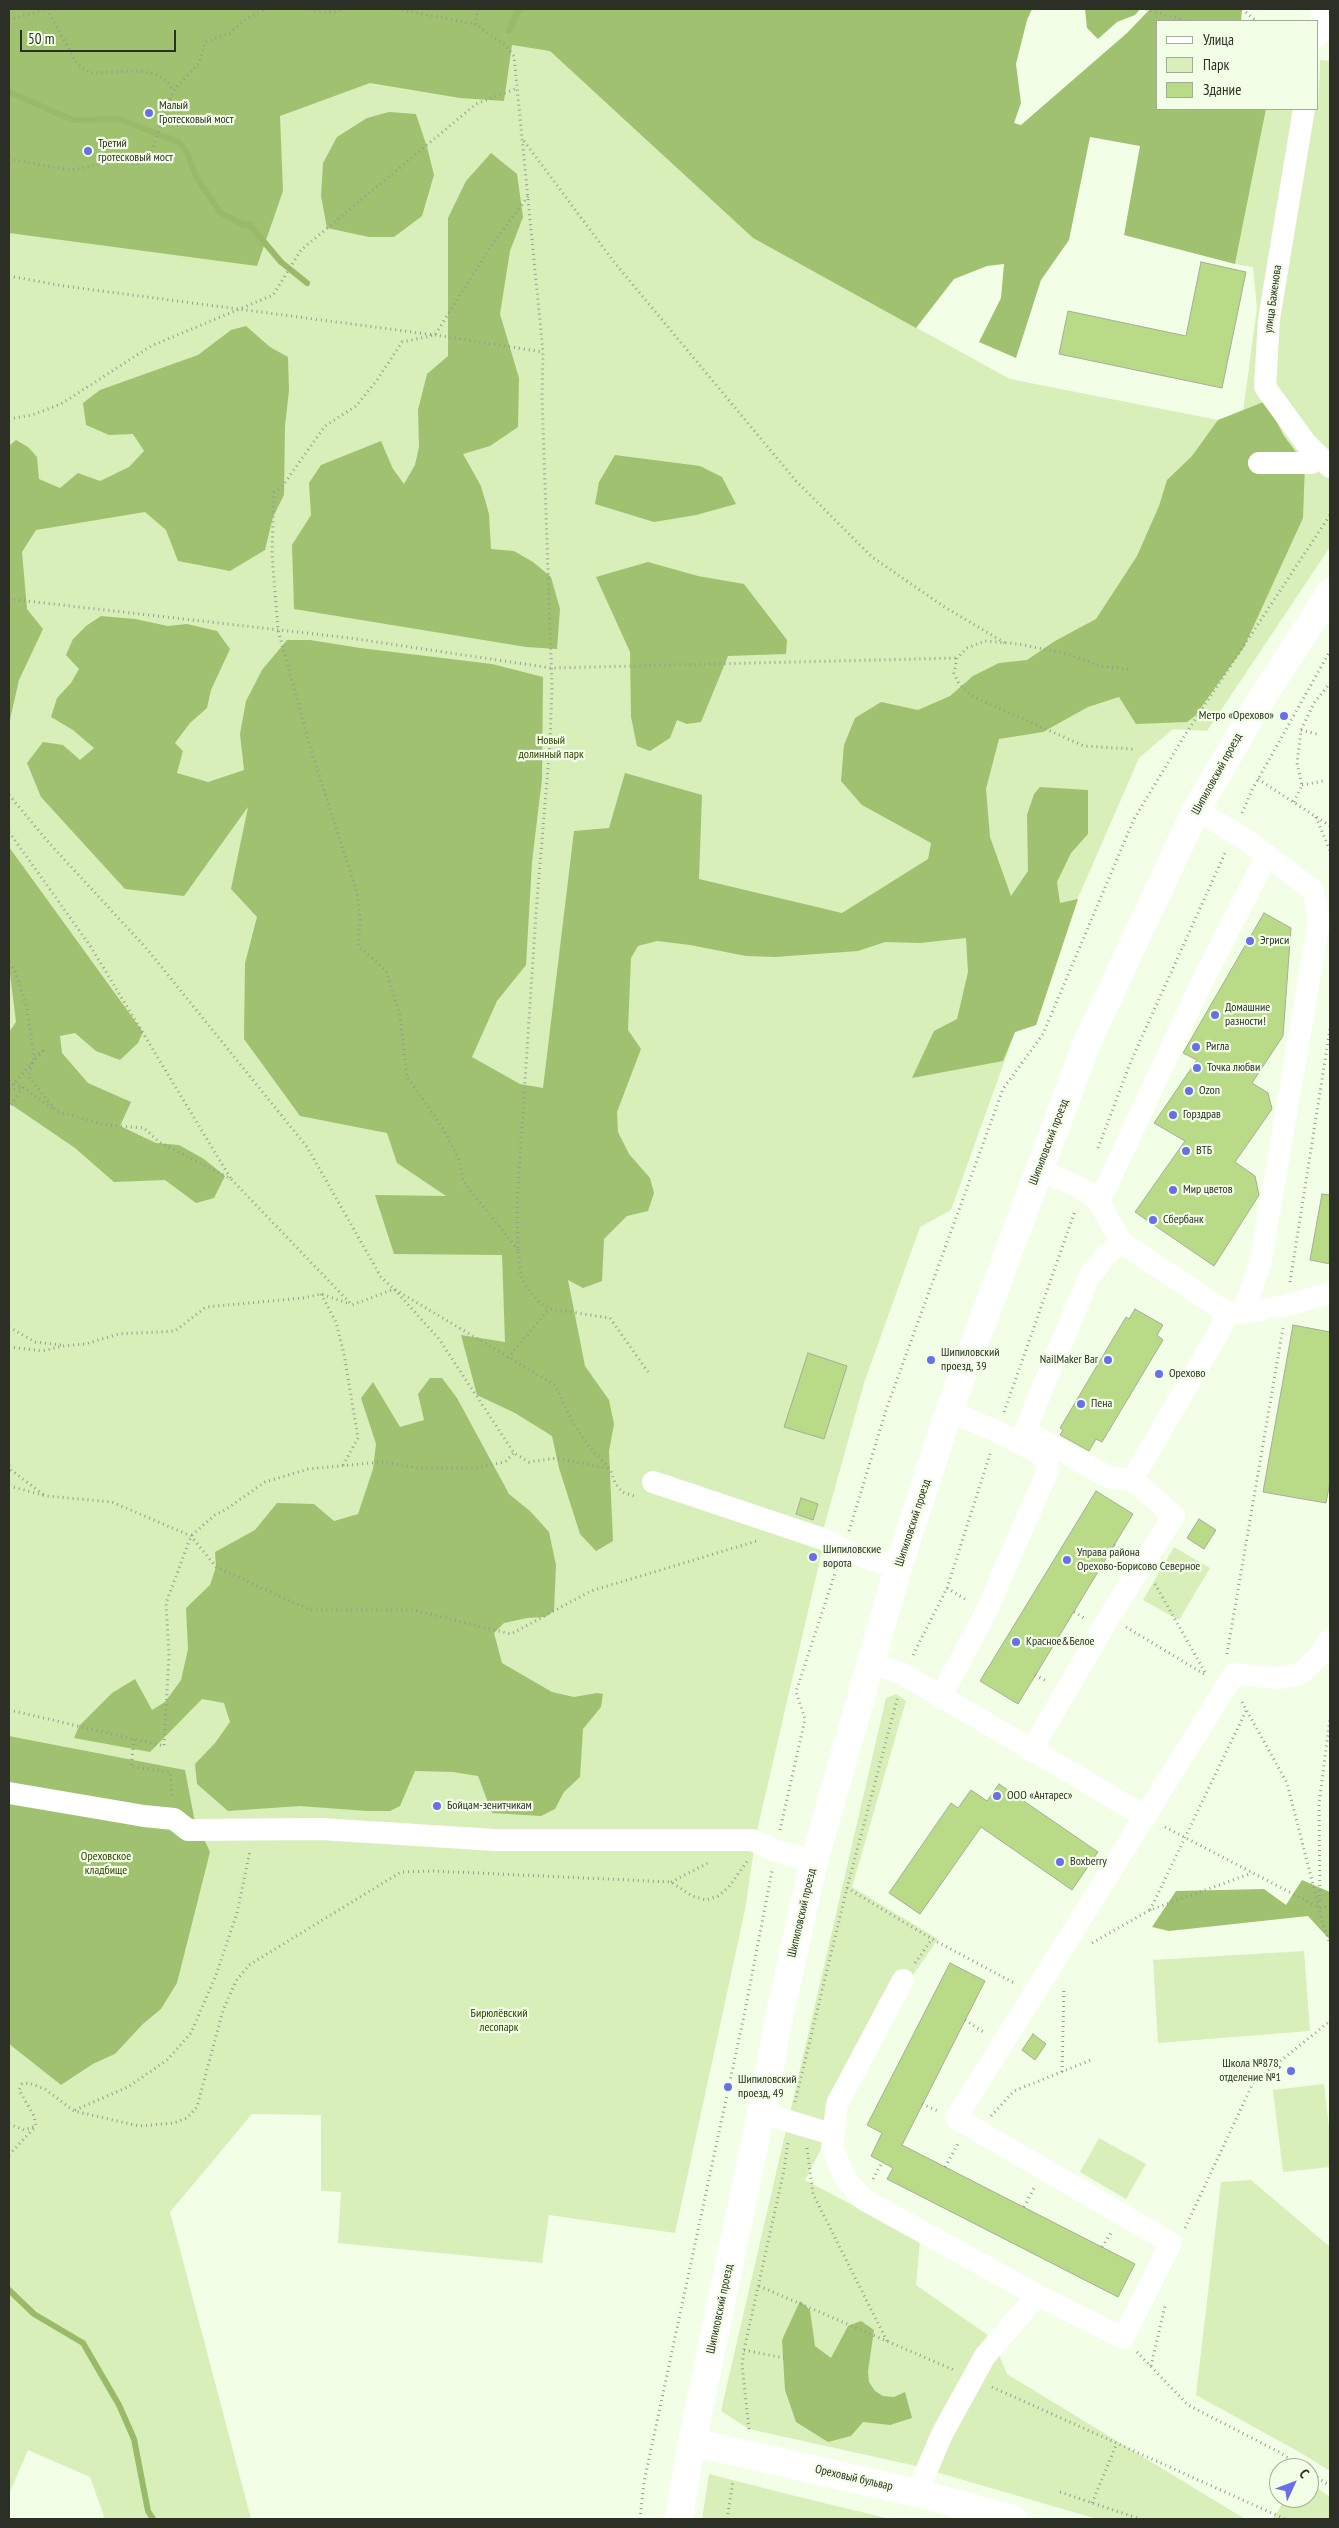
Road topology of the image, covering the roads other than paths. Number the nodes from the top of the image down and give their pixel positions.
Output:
1 (1322, 9) edge
2 (1319, 29) edge
3 (1304, 110) edge
4 (1324, 461) edge
5 (1259, 464) dead end
6 (1330, 593) edge
7 (1196, 810) junction
8 (1267, 855) junction
9 (1038, 1169) junction
10 (1091, 1196) junction
11 (1122, 1242) junction
12 (1330, 1293) edge
13 (1234, 1313) junction
14 (949, 1411) junction
15 (1132, 1480) junction
16 (647, 1490) road end
17 (898, 1568) junction
18 (1328, 1649) edge
19 (870, 1662) junction
20 (940, 1698) junction
21 (1031, 1751) junction
22 (9, 1793) edge
23 (1146, 1817) junction
24 (814, 1861) junction
25 (903, 1980) road end
26 (761, 2113) junction
27 (832, 2134) junction
28 (1038, 2295) junction
29 (692, 2442) junction
30 (918, 2493) junction
31 (679, 2519) edge
32 (1014, 2519) edge

1 - 2 lane
3 - 4 lane, улица Баженова
4 - 5 lane
6 - 7 main road, Шипиловский проезд
7 - 8 lane
7 - 9 main road, Шипиловский проезд
8 - 10 lane
8 - 13 lane
9 - 10 lane
9 - 14 main road, Шипиловский проезд
10 - 11 lane
11 - 13 lane
11 - 15 lane
12 - 13 lane
13 - 15 lane
14 - 17 main road, Шипиловский проезд
14 - 20 lane
15 - 21 lane
16 - 17 lane
17 - 19 main road, Шипиловский проезд
18 - 23 lane
19 - 20 lane
19 - 24 main road, Шипиловский проезд
20 - 21 lane
21 - 23 lane
22 - 24 lane
23 - 28 lane
24 - 26 main road, Шипиловский проезд
25 - 27 lane
26 - 27 lane
26 - 29 main road, Шипиловский проезд
27 - 28 lane
28 - 30 lane
29 - 30 main road, Ореховый бульвар
29 - 31 main road, Шипиловский проезд
30 - 32 main road, Ореховый бульвар

